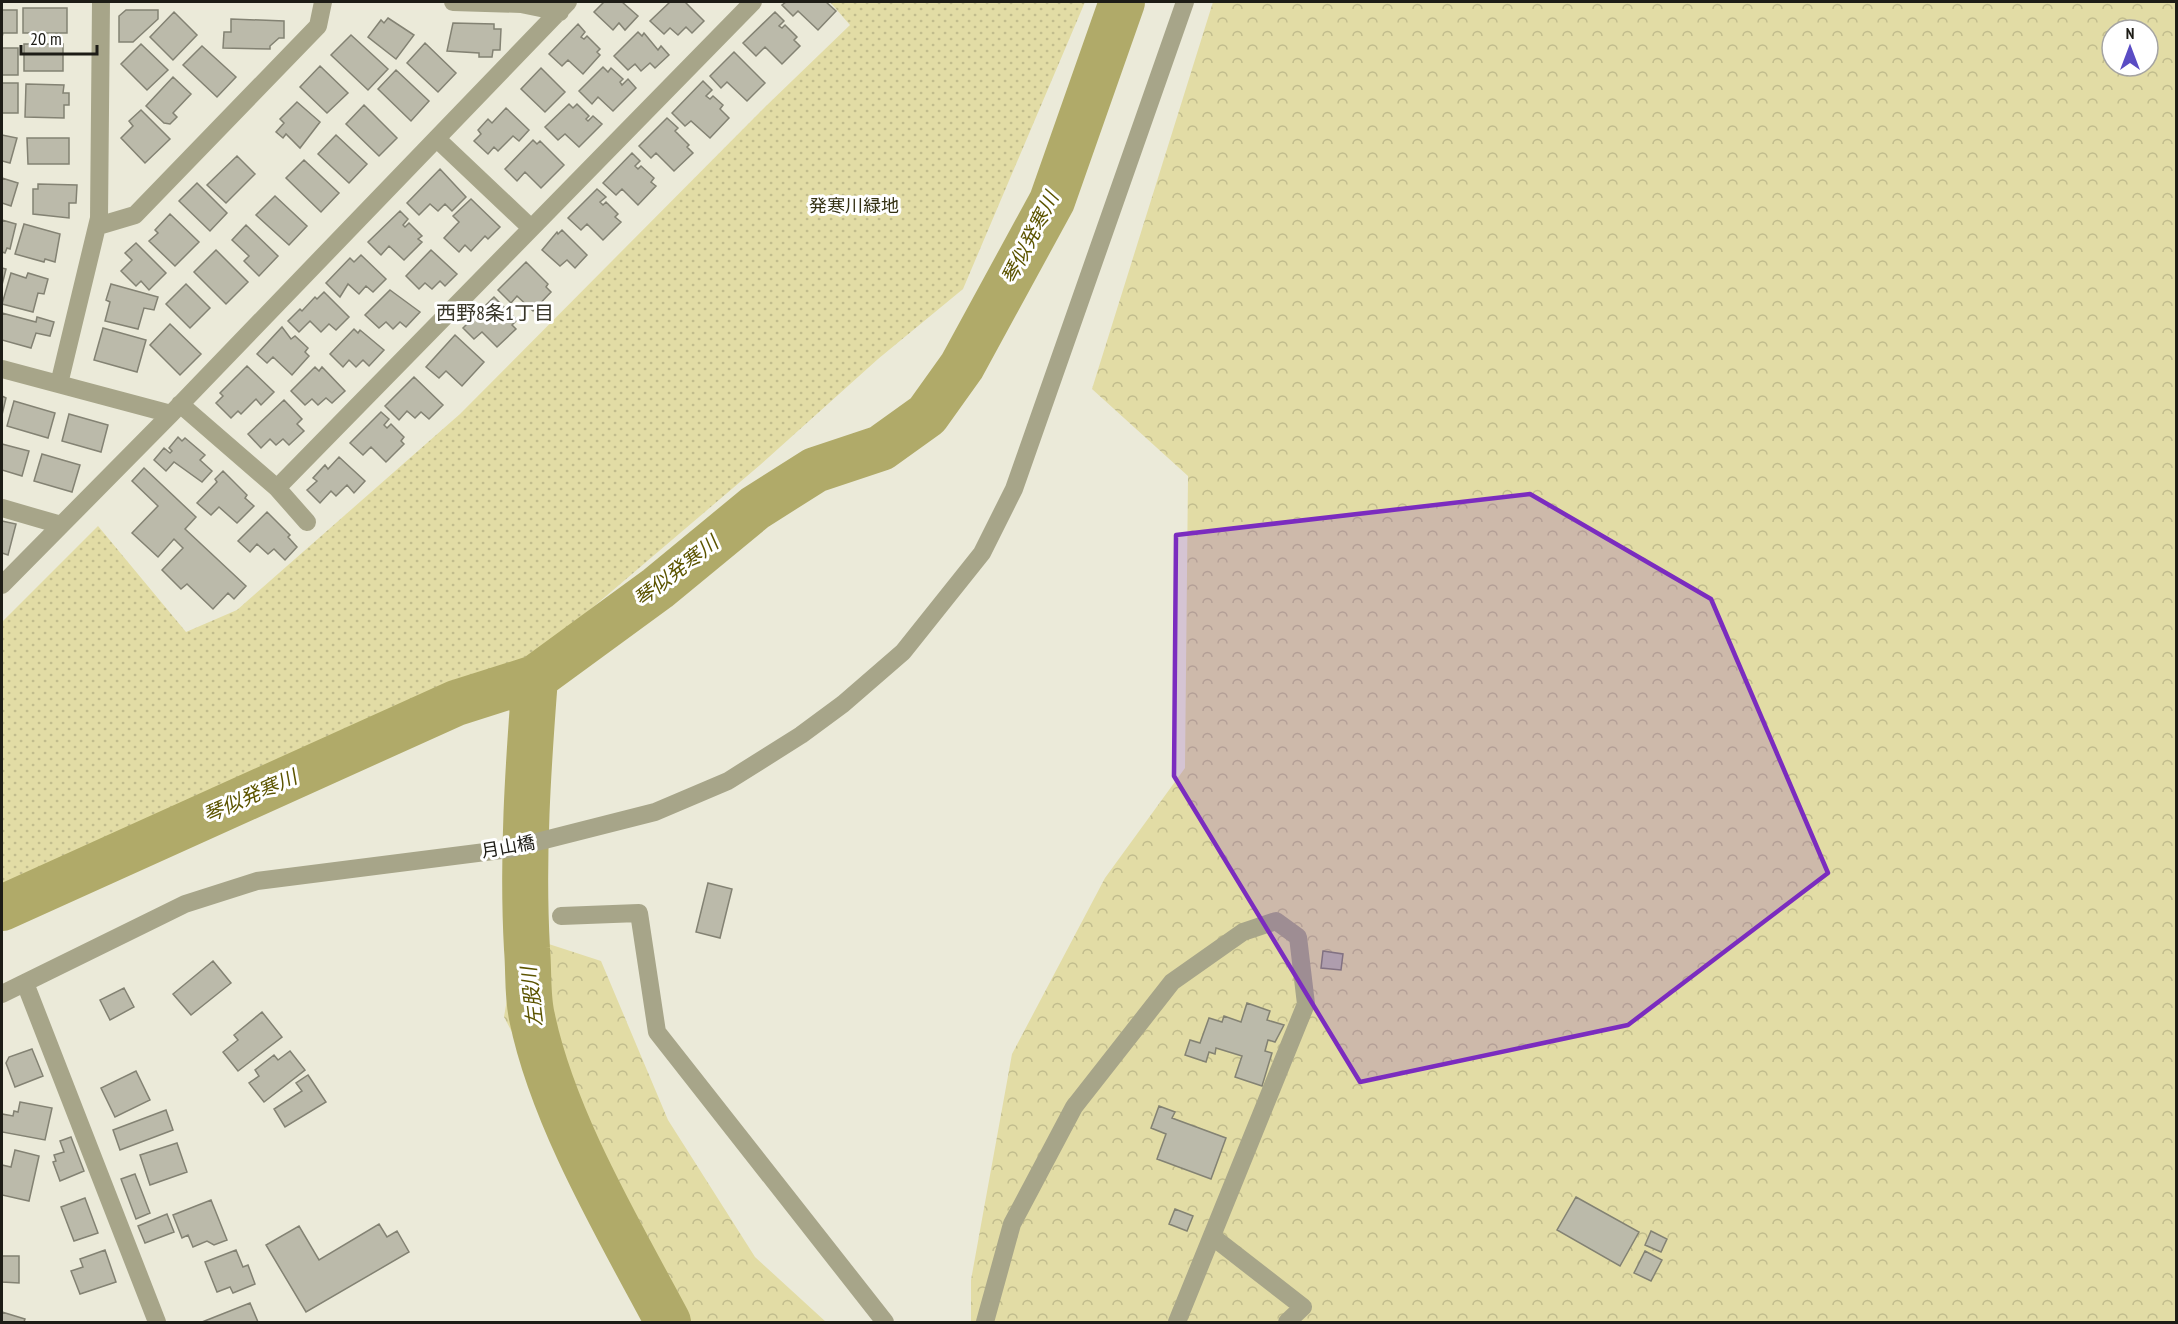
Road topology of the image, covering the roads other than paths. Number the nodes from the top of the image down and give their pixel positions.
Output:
1 (101, 2) edge
2 (323, 2) edge
3 (453, 2) edge
4 (753, 2) edge
5 (1185, 2) edge
6 (564, 7) edge
7 (437, 139) junction
8 (98, 226) junction
9 (531, 228) junction
10 (2, 369) edge
11 (59, 384) junction
12 (176, 409) junction
13 (277, 488) junction
14 (2, 508) edge
15 (308, 522) dead end
16 (61, 525) junction
17 (2, 585) edge
18 (561, 916) dead end
19 (26, 983) junction
20 (2, 994) edge
21 (1213, 1237) junction
22 (158, 1323) edge
23 (885, 1323) edge
24 (985, 1323) edge
25 (1177, 1323) edge
26 (1287, 1323) edge

1 - 8 street
2 - 8 street
3 - 6 street
4 - 9 street
5 - 19 street, 月山橋
6 - 7 street
7 - 9 street
7 - 12 street
8 - 11 street
9 - 13 street
10 - 11 street
11 - 12 street
12 - 13 street
12 - 16 street
13 - 15 street
14 - 16 street
16 - 17 street
18 - 23 street
19 - 20 street, 月山橋
19 - 22 street
21 - 24 street
21 - 25 street
21 - 26 street

